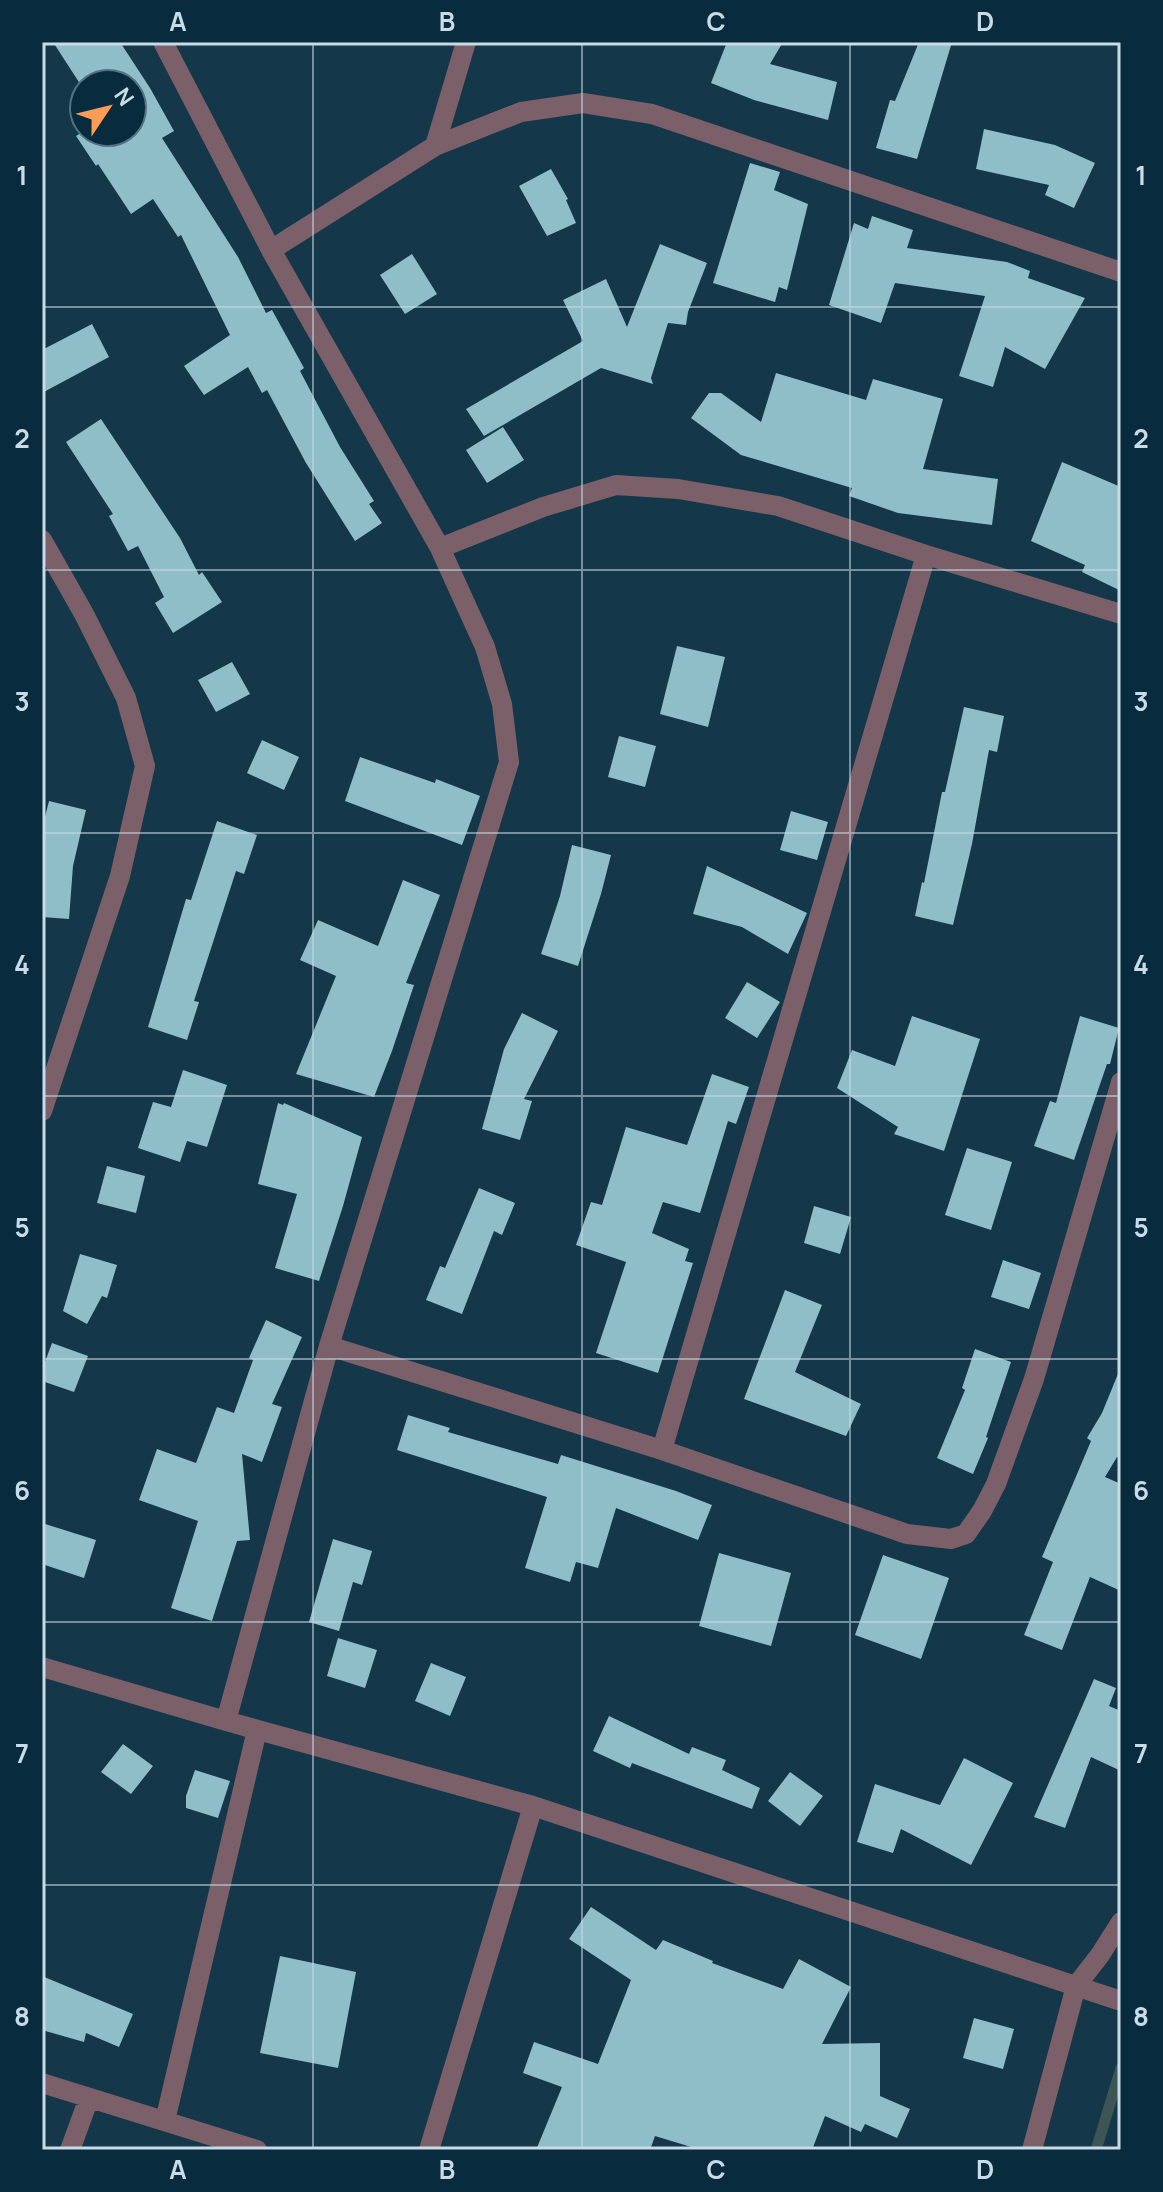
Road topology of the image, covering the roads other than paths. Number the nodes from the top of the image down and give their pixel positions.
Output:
1 (163, 42) edge
2 (466, 42) edge
3 (435, 146) junction
4 (271, 250) junction
5 (1121, 272) edge
6 (42, 540) edge
7 (440, 548) junction
8 (926, 555) junction
9 (1121, 614) edge
10 (1121, 1082) edge
11 (42, 1111) edge
12 (329, 1346) junction
13 (662, 1450) junction
14 (42, 1667) edge
15 (226, 1721) junction
16 (257, 1730) junction
17 (533, 1806) junction
18 (1121, 1922) edge
19 (1076, 1986) junction
20 (1121, 2001) edge
21 (42, 2083) edge
22 (89, 2098) junction
23 (165, 2121) junction
24 (70, 2150) edge
25 (257, 2150) edge
26 (429, 2150) edge
27 (1032, 2150) edge

1 - 4 street
2 - 3 street
3 - 4 street
3 - 5 street
4 - 7 street
6 - 11 street
7 - 8 street
7 - 12 street
8 - 9 street
8 - 13 street
10 - 13 street
12 - 13 street
12 - 15 street
14 - 15 street
15 - 16 street
16 - 17 street
16 - 23 street
17 - 19 street
17 - 26 street
18 - 19 street
19 - 20 street
19 - 27 street
21 - 22 street
22 - 23 street
22 - 24 street
23 - 25 street

